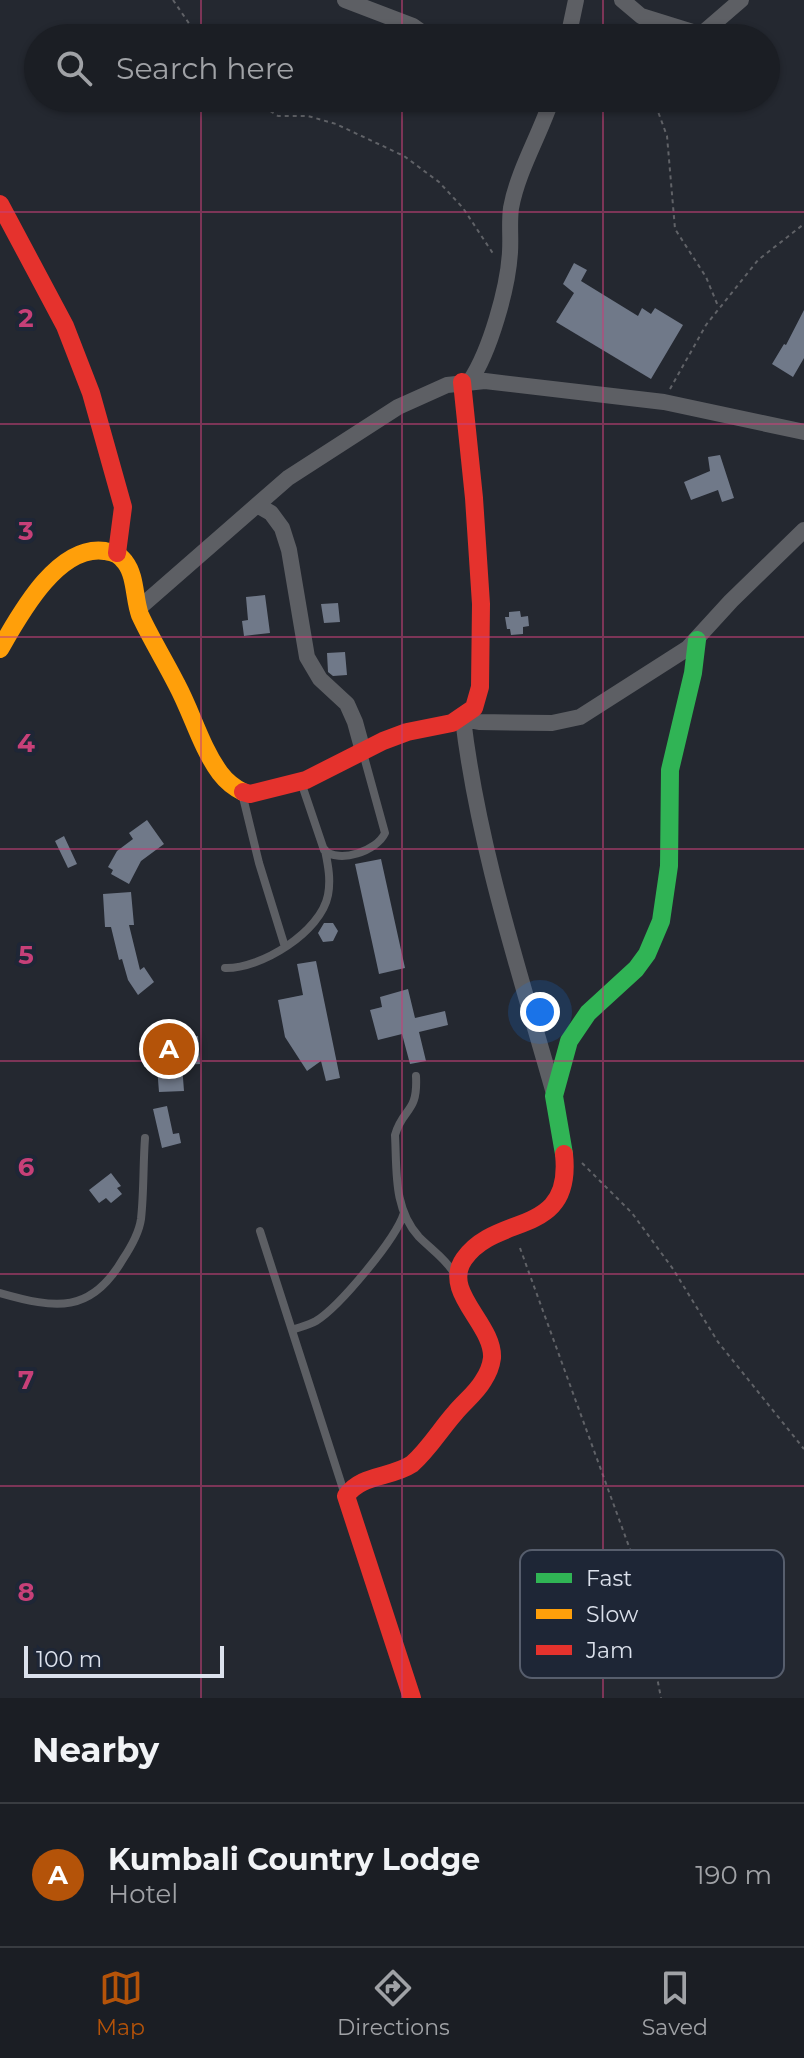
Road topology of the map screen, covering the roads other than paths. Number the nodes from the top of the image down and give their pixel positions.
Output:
1 (345, 0) edge
2 (576, 0) edge
3 (622, 0) edge
4 (741, 0) edge
5 (408, 24) edge
6 (571, 24) edge
7 (665, 24) edge
8 (714, 24) edge
9 (548, 112) edge
10 (0, 204) edge
11 (466, 382) junction
12 (804, 432) edge
13 (257, 505) junction
14 (804, 530) edge
15 (117, 553) junction
16 (138, 609) junction
17 (21, 612) junction
18 (0, 616) edge
19 (697, 640) junction
20 (0, 649) edge
21 (463, 719) junction
22 (363, 751) junction
23 (301, 781) junction
24 (241, 792) junction
25 (324, 850) junction
26 (285, 947) junction
27 (225, 968) dead end
28 (416, 1076) dead end
29 (554, 1094) junction
30 (145, 1138) dead end
31 (404, 1213) junction
32 (260, 1231) dead end
33 (457, 1277) junction
34 (0, 1293) edge
35 (292, 1330) junction
36 (346, 1496) junction
37 (412, 1698) edge

1 - 5 street
2 - 6 street
3 - 7 street
4 - 8 street
9 - 11 street
10 - 15 street
11 - 12 street
11 - 13 street
11 - 21 street
13 - 16 street
13 - 22 street
14 - 19 street
15 - 16 street
15 - 17 street
16 - 24 street
17 - 18 street
17 - 20 street
19 - 21 street
19 - 29 street
21 - 22 street
21 - 29 street
22 - 23 street
22 - 25 lane
23 - 24 street
23 - 25 lane
24 - 26 lane
25 - 26 lane
26 - 27 lane
28 - 31 lane
29 - 33 street
30 - 34 lane
31 - 33 lane
31 - 35 lane
32 - 35 lane
33 - 36 street
35 - 36 lane
36 - 37 street

